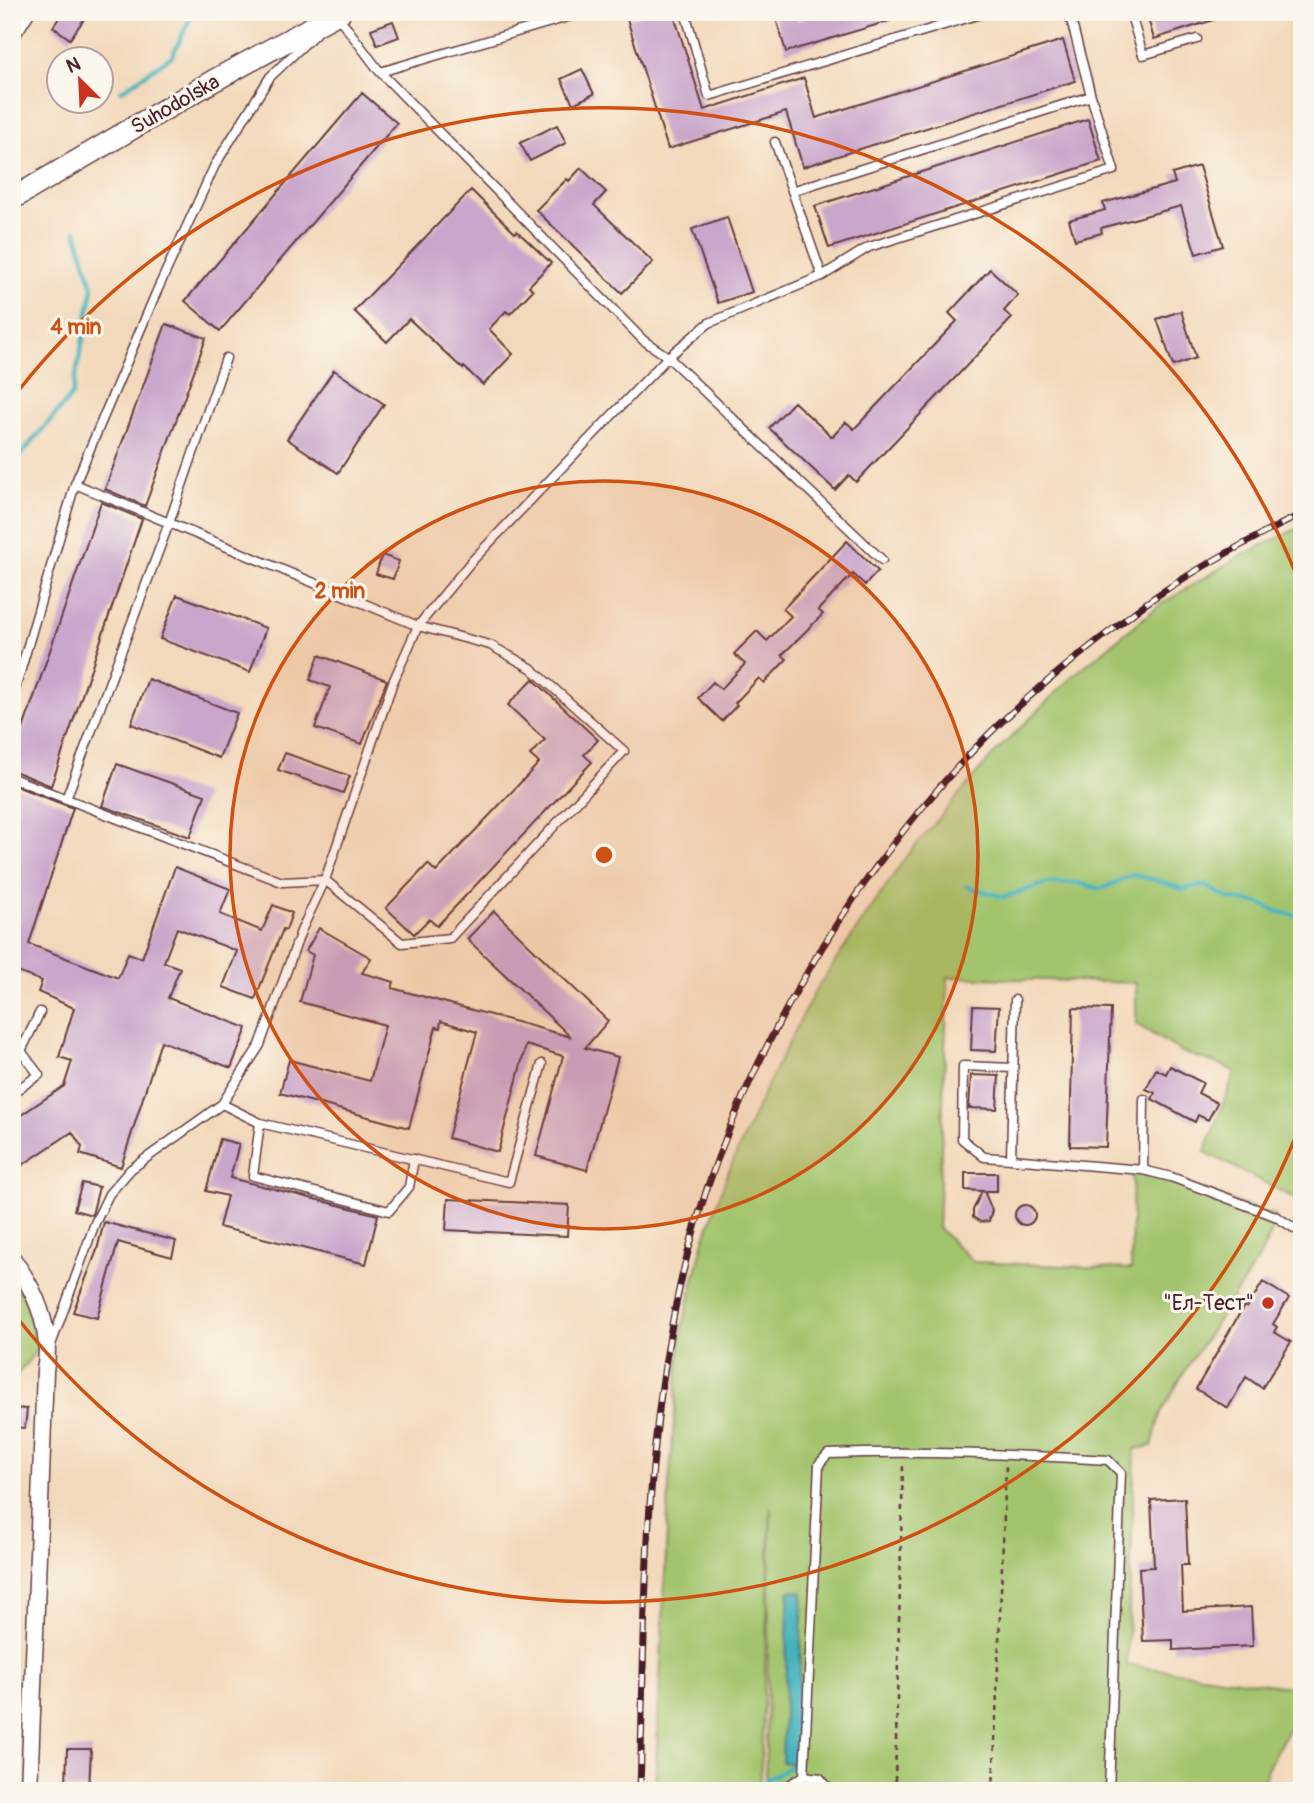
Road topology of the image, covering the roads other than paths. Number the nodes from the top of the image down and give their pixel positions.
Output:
1 (26, 12) edge
2 (585, 12) edge
3 (685, 12) edge
4 (987, 12) edge
5 (1069, 12) edge
6 (1130, 12) edge
7 (338, 13) edge
8 (12, 34) edge
9 (1197, 39) dead end
10 (380, 72) junction
11 (1091, 96) junction
12 (775, 142) dead end
13 (792, 191) junction
14 (12, 199) edge
15 (822, 276) junction
16 (668, 356) junction
17 (226, 358) dead end
18 (75, 484) junction
19 (169, 523) junction
20 (882, 560) dead end
21 (418, 626) junction
22 (12, 700) edge
23 (12, 778) edge
24 (66, 799) junction
25 (325, 880) junction
26 (1015, 1000) dead end
27 (40, 1012) dead end
28 (542, 1064) dead end
29 (1013, 1068) junction
30 (12, 1093) edge
31 (1144, 1099) dead end
32 (222, 1104) junction
33 (260, 1123) junction
34 (414, 1159) junction
35 (1011, 1160) junction
36 (1143, 1170) junction
37 (1302, 1233) edge
38 (12, 1258) edge
39 (49, 1351) junction
40 (804, 1776) junction
41 (29, 1791) edge
42 (785, 1791) edge
43 (831, 1791) edge
44 (1109, 1791) edge

1 - 8 street
2 - 10 lane
3 - 4 lane
5 - 11 lane
6 - 9 lane
7 - 10 lane
7 - 14 street, Suhodolska
7 - 18 lane
10 - 16 lane
11 - 13 lane
11 - 15 lane
12 - 13 lane
13 - 15 lane
15 - 16 lane
16 - 20 lane
16 - 21 lane
17 - 19 lane
18 - 19 lane
18 - 22 lane
19 - 21 lane
19 - 24 lane
21 - 25 lane
21 - 25 lane
23 - 24 lane
24 - 25 lane
25 - 32 lane
26 - 29 lane
27 - 30 lane
28 - 34 lane
29 - 35 lane
29 - 35 lane
31 - 36 lane
32 - 33 lane
32 - 39 lane
33 - 34 lane
33 - 34 lane
35 - 36 lane
36 - 37 lane
38 - 39 street
39 - 41 street
40 - 42 lane
40 - 43 lane
40 - 44 lane

